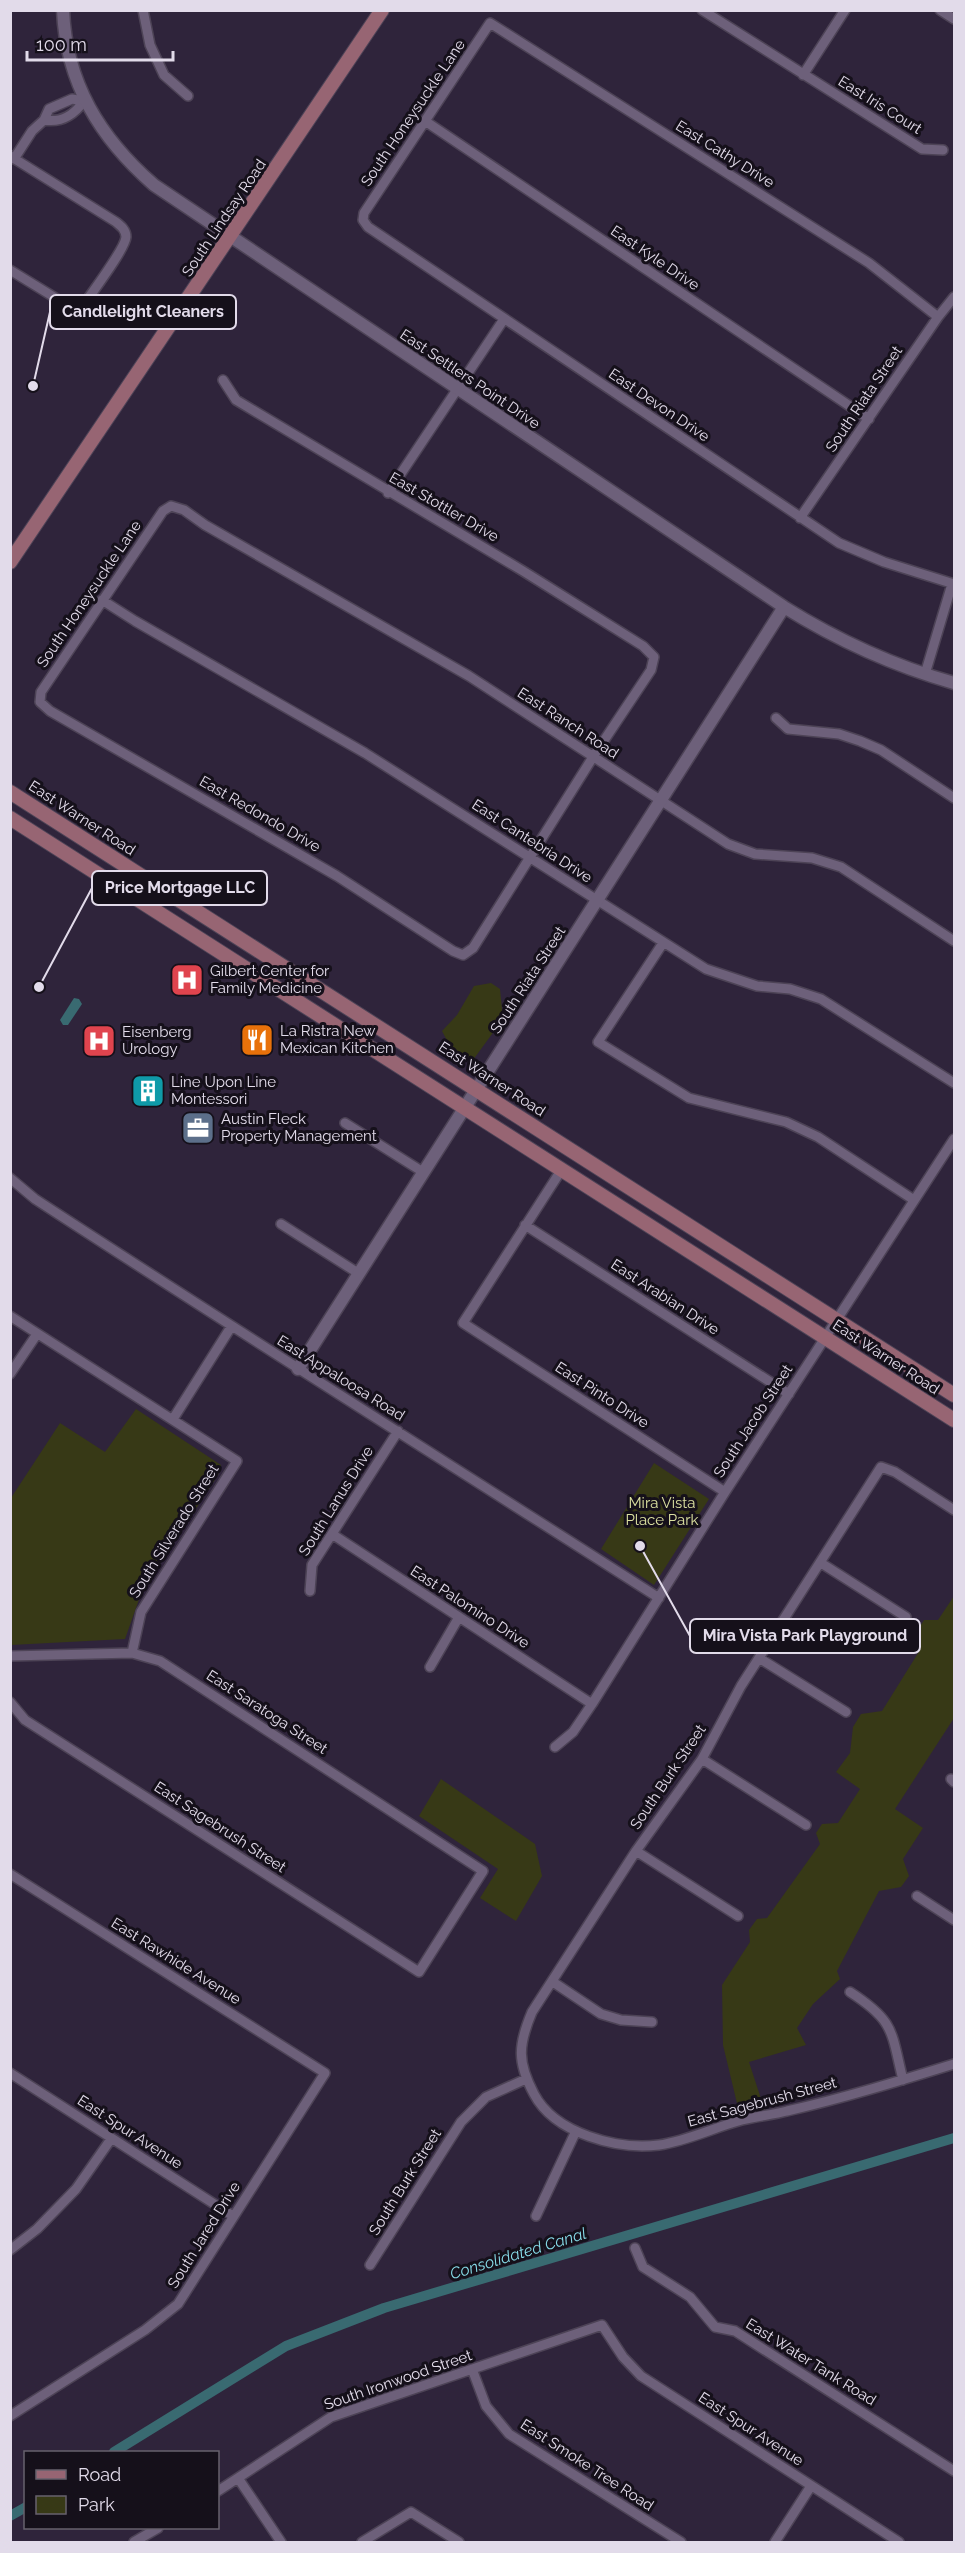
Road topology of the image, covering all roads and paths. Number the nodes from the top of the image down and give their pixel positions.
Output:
1 (63, 10) edge
2 (143, 10) edge
3 (382, 10) edge
4 (702, 10) edge
5 (844, 10) edge
6 (940, 10) edge
7 (954, 19) edge
8 (490, 23) joint
9 (803, 75) junction
10 (188, 96) dead end
11 (84, 101) junction
12 (44, 120) junction
13 (424, 121) junction
14 (943, 150) dead end
15 (12, 158) edge
16 (363, 220) joint
17 (230, 237) junction
18 (10, 270) edge
19 (954, 297) edge
20 (938, 317) junction
21 (504, 319) junction
22 (223, 380) dead end
23 (457, 388) junction
24 (869, 419) junction
25 (388, 492) junction
26 (171, 506) joint
27 (801, 518) junction
28 (10, 562) edge
29 (953, 584) edge
30 (102, 600) junction
31 (784, 607) junction
32 (925, 674) junction
33 (954, 683) edge
34 (40, 702) joint
35 (776, 718) dead end
36 (593, 757) junction
37 (10, 792) edge
38 (954, 798) edge
39 (661, 800) junction
40 (10, 818) edge
41 (531, 858) junction
42 (151, 882) junction
43 (139, 900) junction
44 (596, 901) junction
45 (954, 941) edge
46 (663, 943) junction
47 (954, 1083) edge
48 (476, 1089) junction
49 (465, 1107) junction
50 (345, 1123) dead end
51 (954, 1139) edge
52 (562, 1169) junction
53 (423, 1172) junction
54 (10, 1178) edge
55 (914, 1200) junction
56 (281, 1224) dead end
57 (525, 1225) junction
58 (358, 1273) junction
59 (10, 1316) edge
60 (837, 1320) junction
61 (231, 1327) junction
62 (37, 1334) junction
63 (825, 1338) junction
64 (298, 1368) junction
65 (10, 1374) edge
66 (789, 1394) junction
67 (954, 1395) edge
68 (172, 1419) junction
69 (954, 1420) edge
70 (398, 1431) junction
71 (725, 1492) junction
72 (954, 1510) edge
73 (332, 1534) junction
74 (821, 1563) junction
75 (310, 1591) dead end
76 (659, 1598) junction
77 (459, 1617) junction
78 (906, 1617) dead end
79 (132, 1653) junction
80 (10, 1656) edge
81 (759, 1658) junction
82 (430, 1667) dead end
83 (10, 1702) edge
84 (592, 1704) junction
85 (846, 1712) dead end
86 (555, 1747) dead end
87 (702, 1759) junction
88 (806, 1825) dead end
89 (636, 1851) junction
90 (10, 1874) edge
91 (917, 1896) dead end
92 (738, 1916) dead end
93 (954, 1920) edge
94 (419, 1972) joint
95 (553, 1982) junction
96 (850, 1992) dead end
97 (652, 2022) dead end
98 (954, 2064) edge
99 (10, 2073) edge
100 (325, 2073) joint
101 (526, 2079) junction
102 (903, 2080) junction
103 (576, 2131) junction
104 (111, 2139) junction
105 (233, 2216) junction
106 (536, 2216) dead end
107 (635, 2248) dead end
108 (10, 2250) edge
109 (370, 2265) dead end
110 (602, 2325) joint
111 (472, 2369) junction
112 (10, 2416) edge
113 (954, 2471) edge
114 (238, 2478) junction
115 (811, 2486) junction
116 (219, 2490) edge
117 (158, 2529) edge
118 (138, 2542) edge
119 (281, 2542) edge
120 (362, 2542) edge
121 (459, 2542) edge
122 (681, 2542) edge
123 (775, 2542) edge
124 (899, 2542) edge

1 - 11 street, East Settlers Point Drive
2 - 10 street
3 - 17 main road, South Lindsay Road
4 - 9 street, East Iris Court
5 - 9 street
6 - 7 street
8 - 13 street, South Honeysuckle Lane
8 - 20 street, East Cathy Drive
9 - 14 street, East Iris Court
11 - 12 street
11 - 12 street
11 - 17 street, East Settlers Point Drive
12 - 15 street
13 - 16 street, South Honeysuckle Lane
13 - 24 street, East Kyle Drive
15 - 18 street
16 - 21 street, East Devon Drive
17 - 23 street, East Settlers Point Drive
17 - 28 main road, South Lindsay Road
19 - 20 street, South Riata Street
20 - 24 street, South Riata Street
21 - 23 street
21 - 27 street, East Devon Drive
22 - 25 street, East Stottler Drive
23 - 25 street
23 - 31 street, East Settlers Point Drive
24 - 27 street, South Riata Street
25 - 36 street, East Stottler Drive
26 - 30 street, South Honeysuckle Lane
26 - 36 street, East Ranch Road
27 - 29 street, East Devon Drive
29 - 32 street
30 - 34 street, South Honeysuckle Lane
30 - 41 street, East Cantebria Drive
31 - 32 street, East Settlers Point Drive
31 - 39 street, South Riata Street
32 - 33 street, East Settlers Point Drive
34 - 41 street, East Redondo Drive
35 - 38 street
36 - 39 street, East Ranch Road
36 - 41 street
37 - 42 main road, East Warner Road
39 - 44 street, South Riata Street
39 - 45 street, East Ranch Road
40 - 43 main road, East Warner Road
41 - 44 street, East Cantebria Drive
42 - 43 main road
42 - 48 main road, East Warner Road
43 - 49 main road, East Warner Road
44 - 46 street, East Cantebria Drive
44 - 48 street, South Riata Street
46 - 47 street, East Cantebria Drive
46 - 55 street
48 - 49 street, South Riata Street
48 - 60 main road, East Warner Road
49 - 52 main road, East Warner Road
49 - 53 street, South Riata Street
50 - 53 street
51 - 55 street, South Jacob Street
52 - 57 street
52 - 63 main road, East Warner Road
53 - 58 street, South Riata Street
54 - 61 street, East Appaloosa Road
55 - 60 street, South Jacob Street
56 - 58 street
57 - 66 street, East Arabian Drive
57 - 71 street, East Pinto Drive
58 - 64 street, South Riata Street
59 - 62 street
60 - 63 street, South Jacob Street
60 - 67 main road, East Warner Road
61 - 64 street, East Appaloosa Road
61 - 68 street
62 - 65 street
62 - 68 street
63 - 66 street, South Jacob Street
63 - 69 main road, East Warner Road
64 - 70 street, East Appaloosa Road
66 - 71 street, South Jacob Street
68 - 79 street, South Silverado Street
70 - 73 street, South Lanus Drive
70 - 76 street, East Appaloosa Road
71 - 76 street, South Jacob Street
72 - 74 street, South Burk Street
73 - 75 street, South Lanus Drive
73 - 77 street, East Palomino Drive
74 - 78 street
74 - 81 street, South Burk Street
76 - 84 street, South Jacob Street
77 - 82 street
77 - 84 street, East Palomino Drive
79 - 80 street, East Saratoga Street
79 - 94 street, East Saratoga Street
81 - 85 street
81 - 87 street, South Burk Street
83 - 94 street, East Sagebrush Street
84 - 86 street, South Jacob Street
87 - 88 street
87 - 89 street, South Burk Street
89 - 92 street
89 - 95 street, South Burk Street
90 - 100 street, East Rawhide Avenue
91 - 93 street
95 - 97 street
95 - 101 street, South Burk Street
96 - 102 street
98 - 102 street, East Sagebrush Street
99 - 104 street, East Spur Avenue
100 - 105 street, South Jared Drive
101 - 103 street, South Burk Street
101 - 109 street, South Burk Street
102 - 103 street, East Sagebrush Street
103 - 106 street
104 - 105 street, East Spur Avenue
104 - 108 street
105 - 112 street, South Jared Drive
107 - 113 street, East Water Tank Road
110 - 111 street, South Ironwood Street
110 - 115 street, East Spur Avenue
111 - 114 street, South Ironwood Street
111 - 122 street, East Smoke Tree Road
114 - 116 street, South Ironwood Street
114 - 119 street
115 - 123 street
115 - 124 street, East Spur Avenue
117 - 118 street
120 - 121 street

